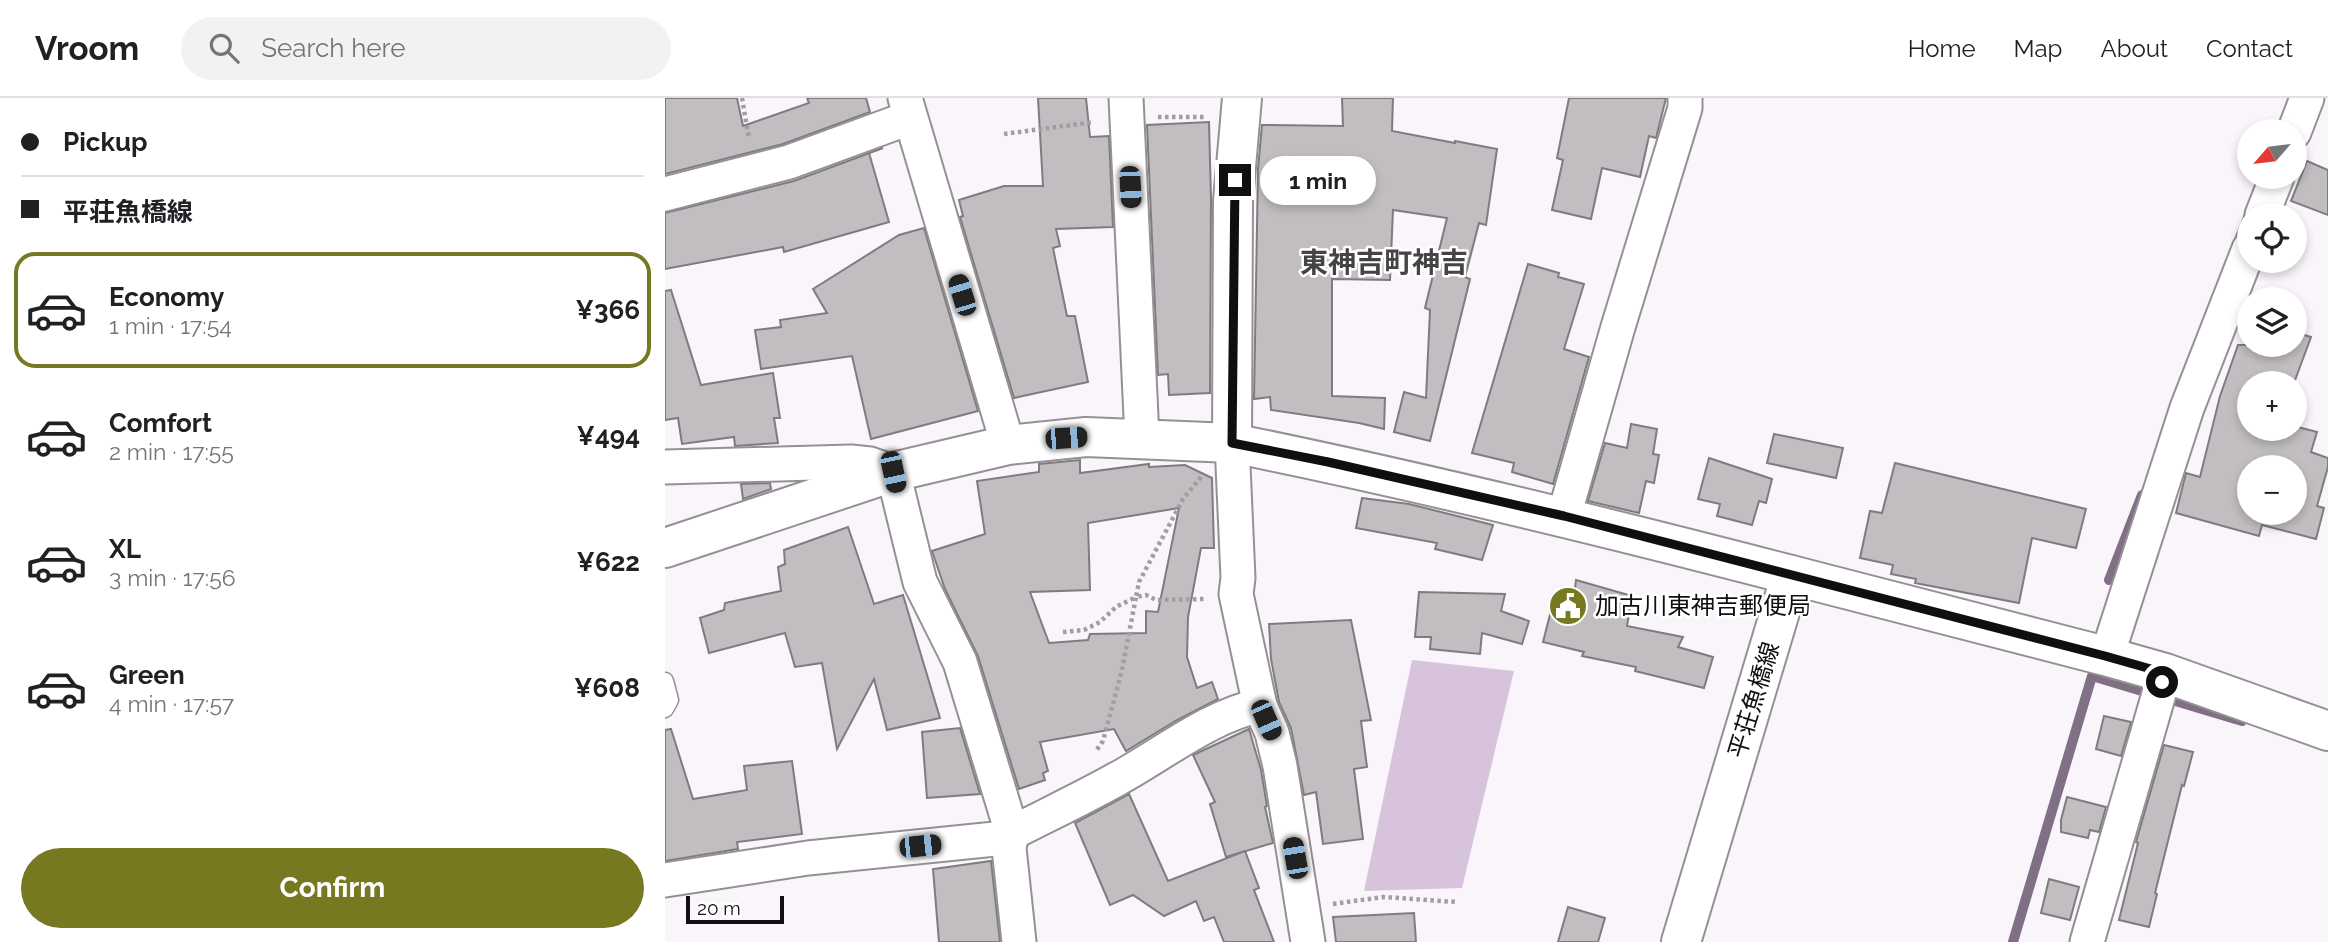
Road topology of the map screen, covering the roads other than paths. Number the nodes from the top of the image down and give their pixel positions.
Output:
1 (1126, 98) edge
2 (1243, 98) edge
3 (1685, 98) edge
4 (2307, 98) edge
5 (907, 108) edge
6 (2299, 119) edge
7 (665, 194) edge
8 (2240, 273) edge
9 (1142, 438) junction
10 (1232, 443) junction
11 (1008, 446) junction
12 (665, 467) edge
13 (893, 472) junction
14 (1564, 516) junction
15 (665, 548) edge
16 (1791, 575) junction
17 (2098, 654) junction
18 (665, 681) edge
19 (2161, 688) junction
20 (1260, 706) junction
21 (665, 709) edge
22 (2328, 731) edge
23 (1011, 833) junction
24 (665, 880) edge
25 (1019, 942) edge
26 (1308, 942) edge
27 (1681, 942) edge
28 (2087, 942) edge

1 - 9 street
2 - 10 main road
3 - 14 street
4 - 6 street
5 - 7 street
5 - 11 street
8 - 17 street
9 - 10 main road
9 - 11 main road
10 - 14 main road
10 - 20 street
11 - 13 main road
12 - 13 street
13 - 15 main road
13 - 23 street
14 - 16 main road
16 - 17 main road
16 - 27 main road, 平荘魚橋線
17 - 19 main road
18 - 21 lane
19 - 22 main road
19 - 28 street
20 - 23 street
20 - 26 street
23 - 24 street
23 - 25 street

